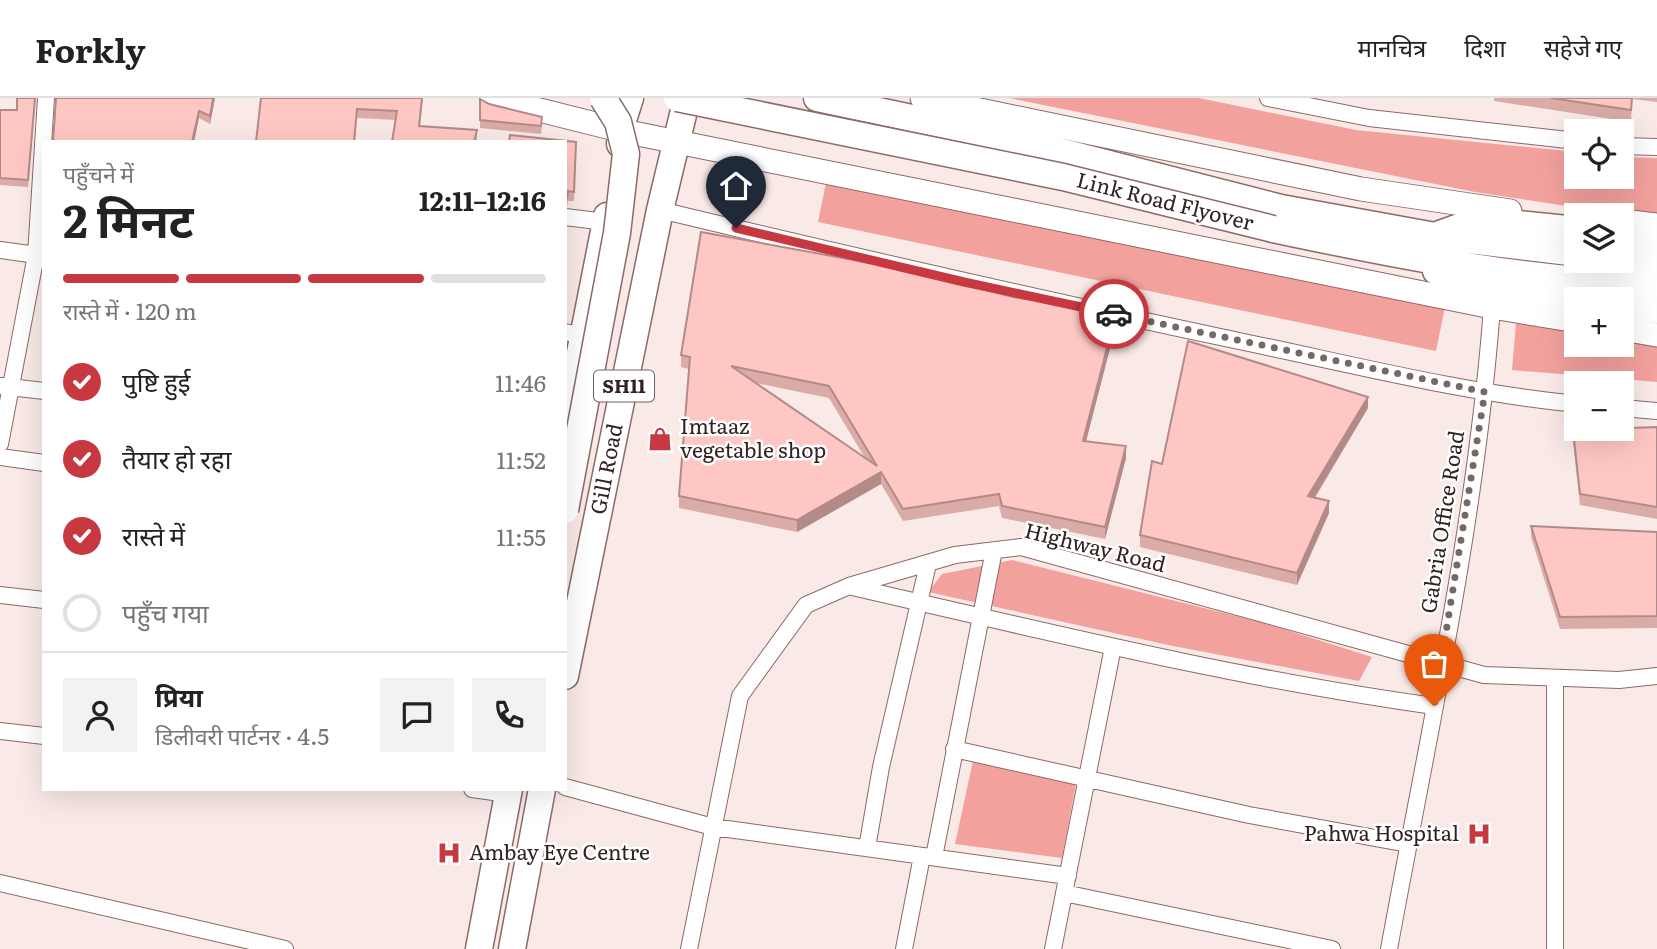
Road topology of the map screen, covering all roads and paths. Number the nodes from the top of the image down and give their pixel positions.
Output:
1 (47, 98) edge
2 (492, 98) edge
3 (603, 98) edge
4 (630, 98) edge
5 (677, 98) edge
6 (687, 98) edge
7 (817, 98) edge
8 (922, 98) edge
9 (1268, 98) edge
10 (623, 131) junction
11 (675, 139) junction
12 (43, 140) edge
13 (1564, 140) edge
14 (1634, 146) edge
15 (1657, 147) edge
16 (42, 180) edge
17 (660, 210) junction
18 (567, 216) edge
19 (1564, 216) edge
20 (606, 222) junction
21 (1634, 223) edge
22 (1657, 225) edge
23 (1564, 229) edge
24 (1435, 236) junction
25 (1634, 236) edge
26 (1657, 239) edge
27 (0, 250) edge
28 (1564, 251) edge
29 (40, 255) edge
30 (1415, 259) junction
31 (1634, 259) edge
32 (1657, 262) edge
33 (1657, 285) edge
34 (1564, 301) edge
35 (1492, 307) junction
36 (1634, 309) edge
37 (1657, 310) edge
38 (1564, 319) edge
39 (1634, 331) edge
40 (574, 334) edge
41 (1657, 335) edge
42 (5, 387) edge
43 (42, 391) edge
44 (1485, 392) junction
45 (1564, 402) edge
46 (567, 408) edge
47 (1634, 409) edge
48 (1657, 411) edge
49 (0, 444) edge
50 (0, 457) edge
51 (42, 463) edge
52 (567, 499) edge
53 (995, 550) junction
54 (928, 564) junction
55 (849, 586) junction
56 (0, 595) edge
57 (42, 600) edge
58 (919, 602) junction
59 (981, 616) junction
60 (1113, 647) junction
61 (1442, 663) junction
62 (567, 666) edge
63 (1657, 676) edge
64 (1555, 678) junction
65 (1434, 706) junction
66 (0, 731) edge
67 (42, 736) edge
68 (954, 749) junction
69 (1087, 776) junction
70 (567, 788) edge
71 (508, 791) edge
72 (542, 791) edge
73 (713, 827) junction
74 (1408, 844) junction
75 (867, 848) junction
76 (928, 856) junction
77 (1068, 876) junction
78 (0, 883) edge
79 (1064, 893) junction
80 (1246, 941) edge
81 (285, 949) edge
82 (479, 949) edge
83 (512, 949) edge
84 (689, 949) edge
85 (904, 949) edge
86 (1053, 949) edge
87 (1332, 949) edge
88 (1389, 949) edge
89 (1555, 949) edge

1 - 12 street
2 - 10 street
3 - 52 main road, bridge
4 - 10 main road, SH11
5 - 30 main road, Link Road Flyover, bridge
6 - 11 main road, Gill Road / SH11
7 - 24 main road, Link Road Flyover
8 - 19 street
9 - 13 street
10 - 11 street
10 - 20 main road, SH11
11 - 17 main road, Gill Road / SH11
11 - 35 street
14 - 15 street
16 - 29 street
17 - 44 street
17 - 62 main road, Gill Road / SH11
18 - 20 street
20 - 40 main road, SH11
21 - 22 street
23 - 24 main road
24 - 28 main road, Link Road Flyover
25 - 26 main road
27 - 29 street
29 - 42 street
30 - 33 main road, Link Road Flyover
30 - 34 main road
31 - 32 main road
35 - 38 street
35 - 44 street, Gabria Office Road
36 - 37 main road
39 - 41 street
40 - 46 main road, SH11
42 - 43 street
42 - 49 street
44 - 45 street
44 - 61 street, Gabria Office Road
47 - 48 street
50 - 51 street
53 - 54 street, Highway Road
53 - 59 street
53 - 61 street, Highway Road
54 - 55 street, Highway Road
54 - 58 street
55 - 58 street
55 - 73 street, Highway Road
56 - 57 street
58 - 59 street
58 - 75 street
59 - 60 street
59 - 68 street
60 - 65 street
60 - 69 street
61 - 64 street, Highway Road
61 - 65 street, Gabria Office Road
63 - 64 street, Highway Road
64 - 89 street
65 - 74 street, Gabria Office Road
66 - 67 street
68 - 69 street
68 - 76 street
69 - 74 street
69 - 77 street
70 - 73 street
71 - 82 main road
72 - 83 main road
73 - 75 street
73 - 84 street, Highway Road
74 - 88 street, Gabria Office Road
75 - 76 street
76 - 77 street
76 - 85 street
77 - 79 street
78 - 81 street
79 - 80 street
79 - 86 street
80 - 87 street

